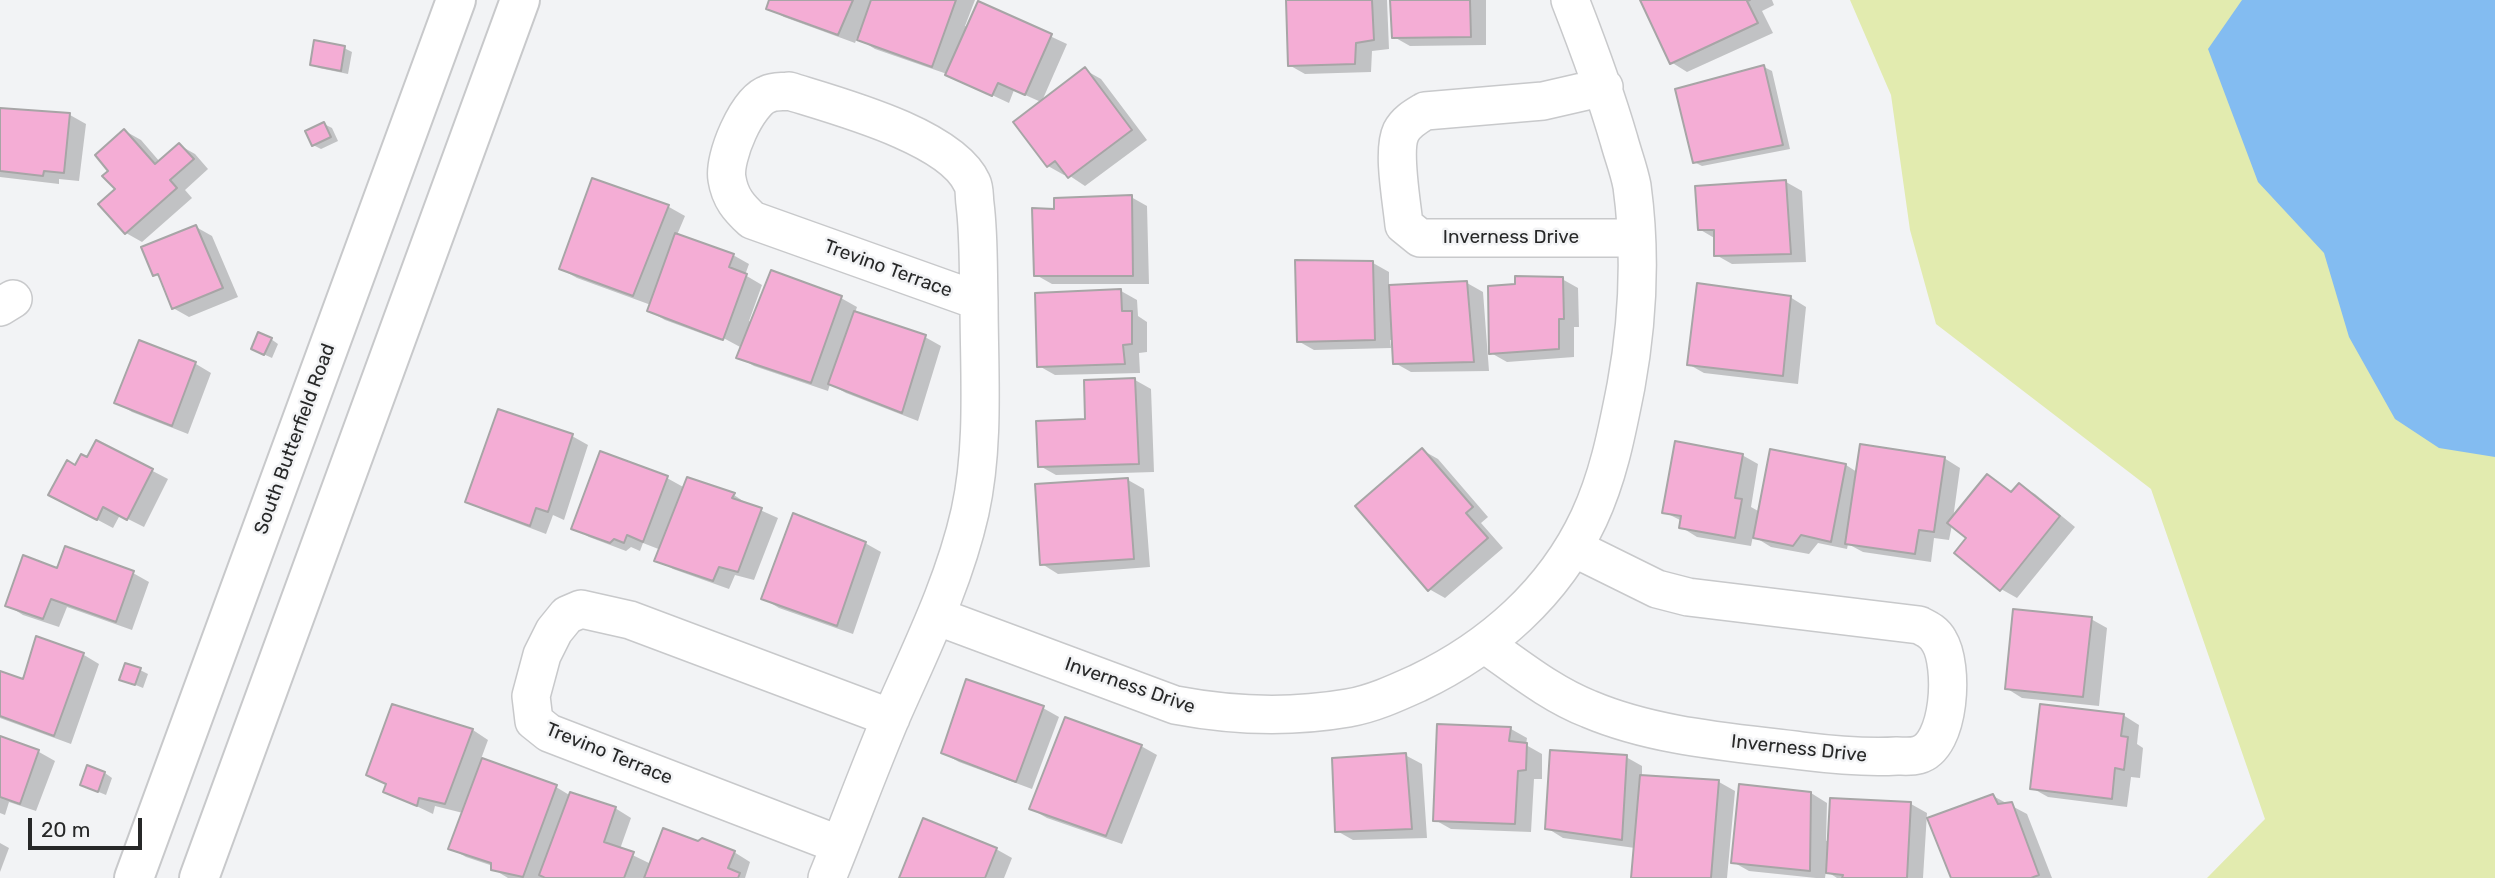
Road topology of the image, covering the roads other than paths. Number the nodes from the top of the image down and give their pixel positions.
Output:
1 (456, 0) edge
2 (520, 0) edge
3 (1570, 0) edge
4 (1604, 87) junction
5 (1636, 238) junction
6 (979, 301) junction
7 (1574, 548) junction
8 (936, 616) junction
9 (1486, 645) junction
10 (891, 718) junction
11 (840, 845) junction
12 (134, 878) edge
13 (199, 878) edge
14 (827, 878) edge

1 - 12 main road, South Butterfield Road
2 - 13 main road
3 - 4 street, Inverness Drive
4 - 5 street, Inverness Drive
4 - 5 street, Inverness Drive
5 - 7 street, Inverness Drive
6 - 6 street, Trevino Terrace
6 - 8 street, Trevino Terrace
7 - 9 street, Inverness Drive
7 - 9 street, Inverness Drive
8 - 9 street, Inverness Drive
8 - 10 street, Trevino Terrace
10 - 11 street, Trevino Terrace
10 - 11 street, Trevino Terrace
11 - 14 street, Trevino Terrace

